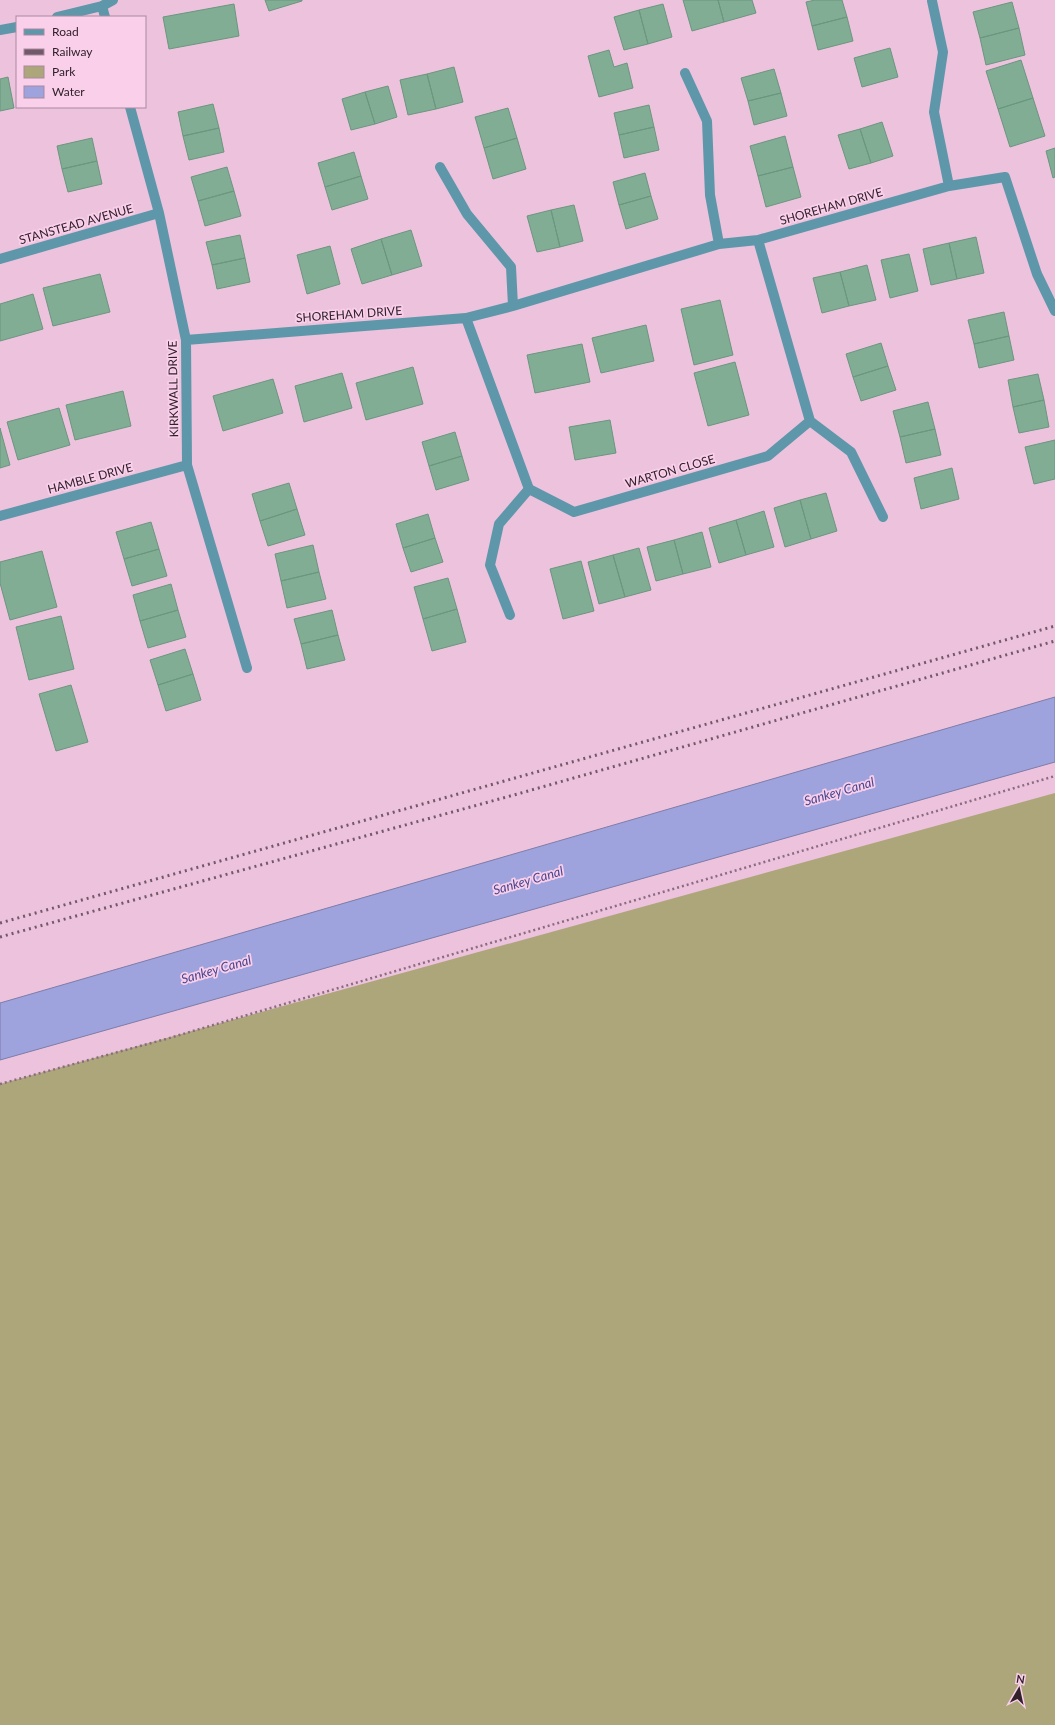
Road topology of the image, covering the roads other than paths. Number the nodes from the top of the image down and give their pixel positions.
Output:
1 (113, 0) edge
2 (932, 1) dead end
3 (102, 6) junction
4 (61, 16) edge
5 (106, 16) edge
6 (16, 27) edge
7 (0, 30) edge
8 (685, 73) dead end
9 (130, 108) edge
10 (440, 168) dead end
11 (949, 186) junction
12 (159, 213) junction
13 (758, 240) junction
14 (719, 244) junction
15 (0, 259) edge
16 (513, 306) junction
17 (1055, 311) edge
18 (466, 318) junction
19 (186, 340) junction
20 (810, 421) junction
21 (187, 465) junction
22 (530, 489) junction
23 (0, 516) edge
24 (883, 517) dead end
25 (510, 615) dead end
26 (247, 668) dead end

1 - 3 street
2 - 11 street
3 - 4 street
3 - 5 street
6 - 7 street
8 - 14 street
9 - 12 street, KIRKWALL DRIVE
10 - 16 street
11 - 13 street, SHOREHAM DRIVE
11 - 17 street, SHOREHAM DRIVE
12 - 15 street, STANSTEAD AVENUE
12 - 19 street, KIRKWALL DRIVE
13 - 14 street, SHOREHAM DRIVE
13 - 20 street
14 - 16 street, SHOREHAM DRIVE
16 - 18 street, SHOREHAM DRIVE
18 - 19 street, SHOREHAM DRIVE
18 - 22 street
19 - 21 street, KIRKWALL DRIVE
20 - 22 street, WARTON CLOSE
20 - 24 street
21 - 23 street, HAMBLE DRIVE
21 - 26 street, KIRKWALL DRIVE
22 - 25 street

